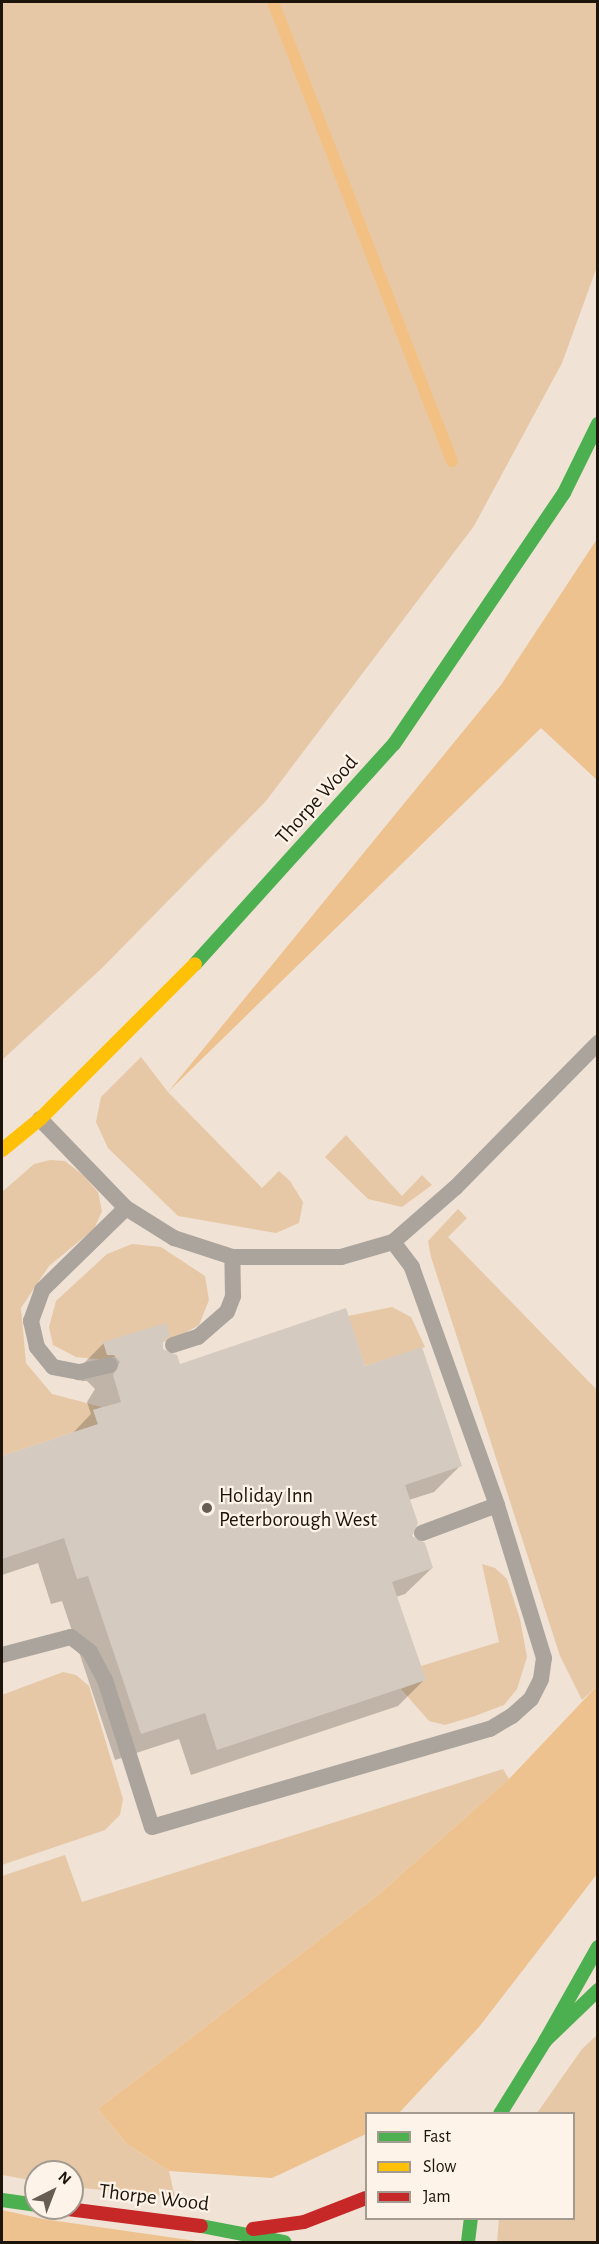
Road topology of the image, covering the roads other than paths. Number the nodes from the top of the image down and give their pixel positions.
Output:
1 (597, 424) edge
2 (597, 1043) edge
3 (40, 1119) junction
4 (2, 1150) edge
5 (126, 1208) junction
6 (393, 1242) junction
7 (232, 1257) junction
8 (173, 1345) dead end
9 (110, 1365) dead end
10 (497, 1505) junction
11 (422, 1533) dead end
12 (2, 1655) edge
13 (597, 1947) edge
14 (597, 1990) edge
15 (544, 2041) junction
16 (506, 2100) junction
17 (491, 2112) edge
18 (501, 2112) edge
19 (365, 2198) edge
20 (2, 2199) edge
21 (24, 2203) edge
22 (84, 2211) edge
23 (471, 2220) edge
24 (242, 2231) junction
25 (284, 2242) edge
26 (468, 2242) edge

1 - 3 main road, Thorpe Wood
2 - 6 lane
3 - 4 main road, Thorpe Wood
3 - 5 lane
5 - 7 lane
5 - 9 lane
6 - 7 lane
6 - 10 lane
7 - 8 lane
10 - 11 lane
10 - 12 lane
13 - 15 main road
14 - 15 main road
15 - 16 main road
16 - 17 main road
16 - 18 main road
19 - 24 main road, Thorpe Wood
20 - 21 main road
22 - 24 main road, Thorpe Wood
23 - 26 main road
24 - 25 main road, Thorpe Wood

